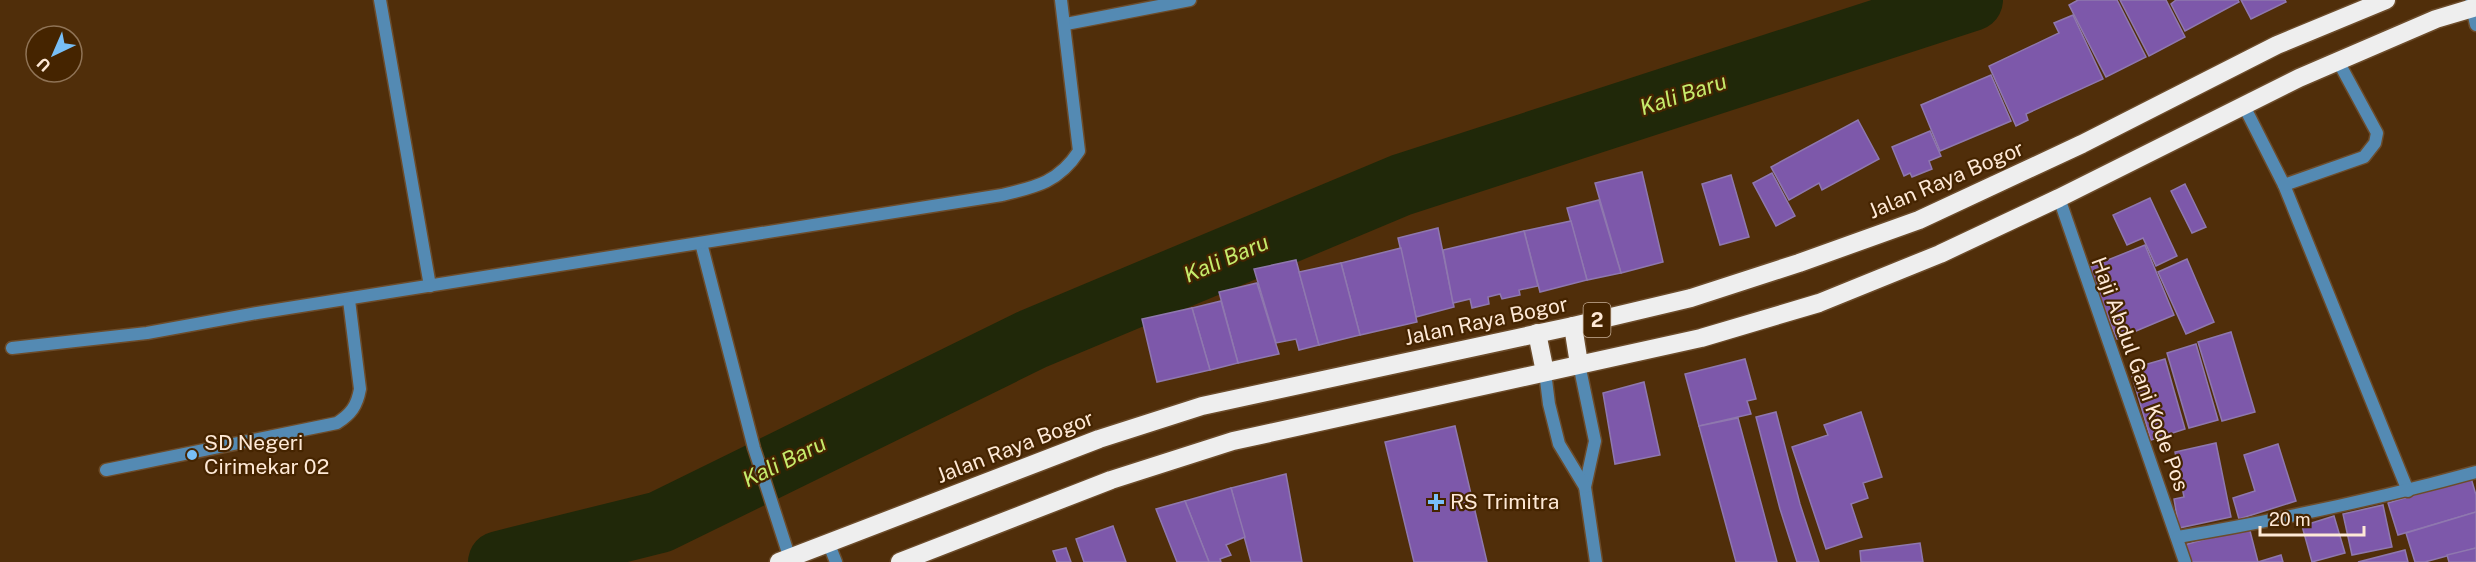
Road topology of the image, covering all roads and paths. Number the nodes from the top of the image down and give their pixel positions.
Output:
1 (380, 0) edge
2 (1061, 0) edge
3 (1190, 0) edge
4 (2386, 0) edge
5 (2474, 10) edge
6 (1066, 24) junction
7 (2338, 61) junction
8 (2243, 104) junction
9 (2284, 185) junction
10 (2059, 198) junction
11 (701, 243) junction
12 (430, 286) junction
13 (349, 300) junction
14 (1573, 326) junction
15 (1537, 333) junction
16 (12, 348) dead end
17 (1580, 364) junction
18 (1545, 372) junction
19 (106, 470) dead end
20 (2476, 472) edge
21 (1585, 487) junction
22 (2408, 491) junction
23 (2178, 537) junction
24 (828, 542) junction
25 (786, 561) edge
26 (836, 562) edge
27 (900, 562) edge
28 (1596, 562) edge
29 (2185, 562) edge

1 - 12 street
2 - 6 street
3 - 6 street
4 - 14 highway, Jalan Raya Bogor / 2
5 - 7 highway, 2
6 - 11 street
7 - 8 highway, 2
7 - 9 street
8 - 9 street
8 - 10 highway, 2
9 - 22 street
10 - 17 highway, 2
10 - 23 street, Haji Abdul Gani Kode Pos
11 - 12 street
11 - 25 street
12 - 13 street
13 - 16 street
13 - 19 street
14 - 15 highway, Jalan Raya Bogor / 2
14 - 17 highway
15 - 18 highway
15 - 24 highway, Jalan Raya Bogor / 2
17 - 18 highway, 2
17 - 21 street
18 - 21 street
18 - 27 highway, 2
20 - 22 street
21 - 28 street
22 - 23 street
23 - 29 street, Haji Abdul Gani Kode Pos
24 - 25 highway, Jalan Raya Bogor / 2
24 - 26 street

